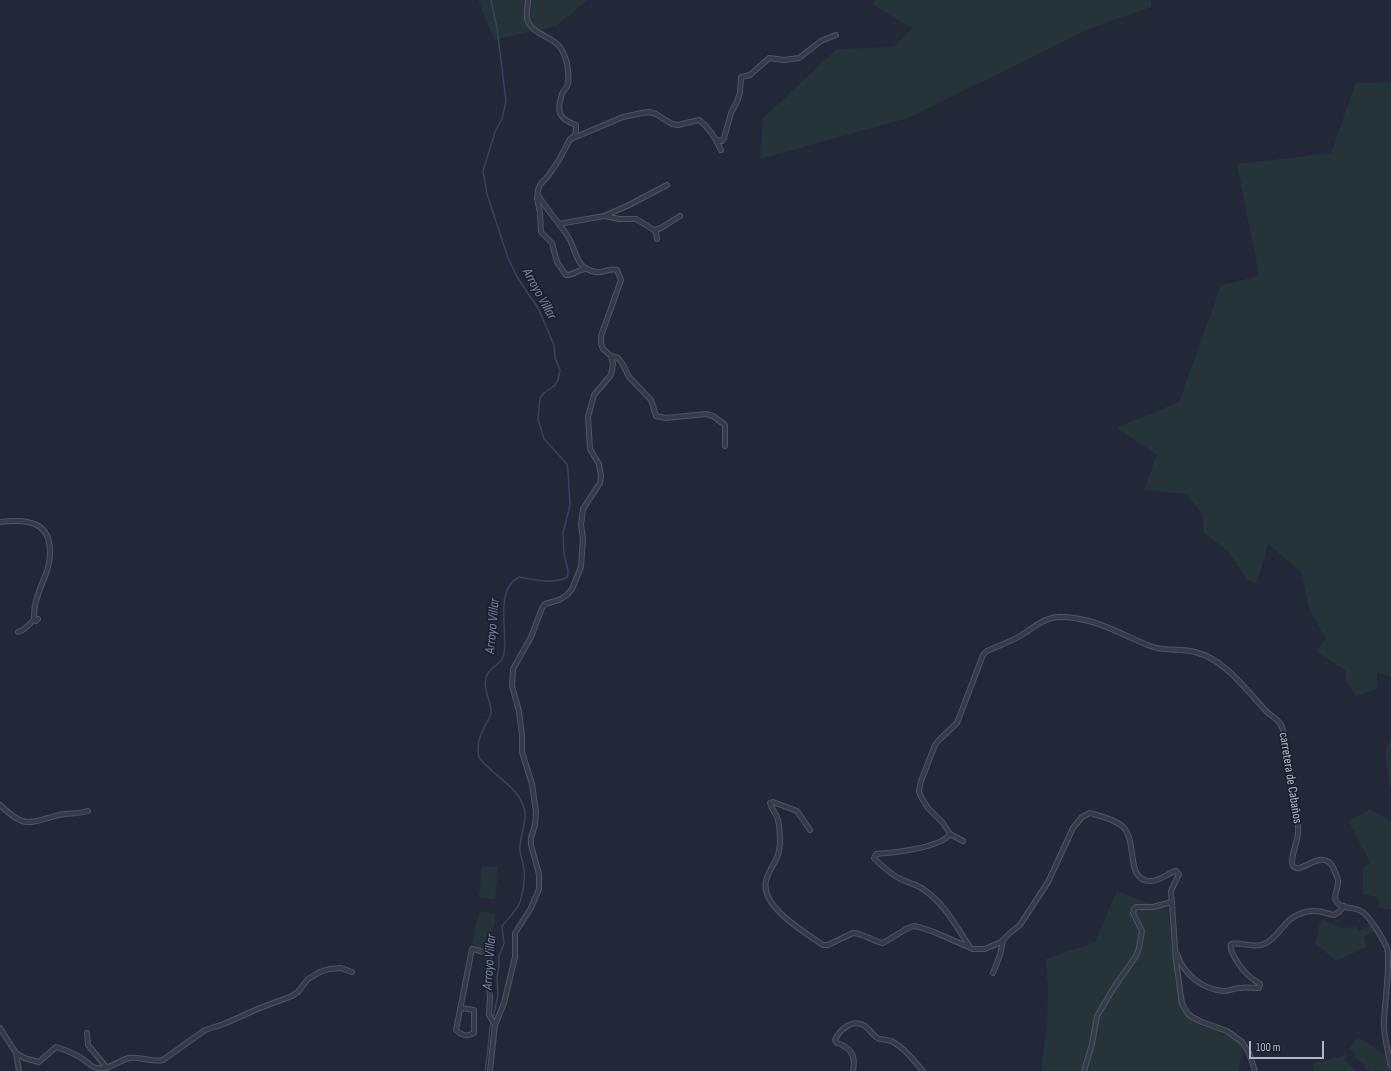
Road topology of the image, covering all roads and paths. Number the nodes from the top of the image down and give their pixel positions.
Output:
1 (528, 0) edge
2 (836, 35) dead end
3 (570, 139) junction
4 (716, 140) junction
5 (721, 150) dead end
6 (667, 185) dead end
7 (538, 195) junction
8 (604, 216) junction
9 (680, 216) dead end
10 (559, 224) junction
11 (654, 230) junction
12 (657, 239) dead end
13 (586, 268) junction
14 (611, 356) junction
15 (725, 446) dead end
16 (0, 522) edge
17 (18, 632) dead end
18 (0, 805) edge
19 (88, 812) dead end
20 (810, 830) dead end
21 (950, 834) junction
22 (962, 841) dead end
23 (1172, 902) junction
24 (1344, 906) junction
25 (1004, 939) junction
26 (1175, 946) junction
27 (970, 947) junction
28 (352, 972) dead end
29 (992, 973) dead end
30 (461, 1008) junction
31 (495, 1024) junction
32 (0, 1028) edge
33 (87, 1033) dead end
34 (16, 1052) junction
35 (1391, 1066) edge
36 (107, 1068) junction
37 (19, 1071) edge
38 (490, 1071) edge
39 (853, 1071) edge
40 (923, 1071) edge
41 (1084, 1071) edge
42 (1256, 1071) edge

1 - 3 street
2 - 4 street
3 - 4 street
3 - 7 street
4 - 5 street
6 - 8 street
7 - 10 street
7 - 13 street
8 - 10 street
8 - 11 street
9 - 11 street
10 - 13 street
11 - 12 street
13 - 14 street
14 - 15 street
14 - 31 street
16 - 17 street
18 - 19 street
20 - 27 street
21 - 22 street
21 - 24 street, carretera de Cabaños
21 - 27 street
23 - 25 street
23 - 26 street
23 - 41 street
24 - 26 street
24 - 35 street
25 - 27 street
25 - 29 street
26 - 42 street
28 - 36 street
30 - 30 street
30 - 31 street
31 - 38 street
32 - 34 street
33 - 36 street
34 - 36 street
34 - 37 street
39 - 40 street

